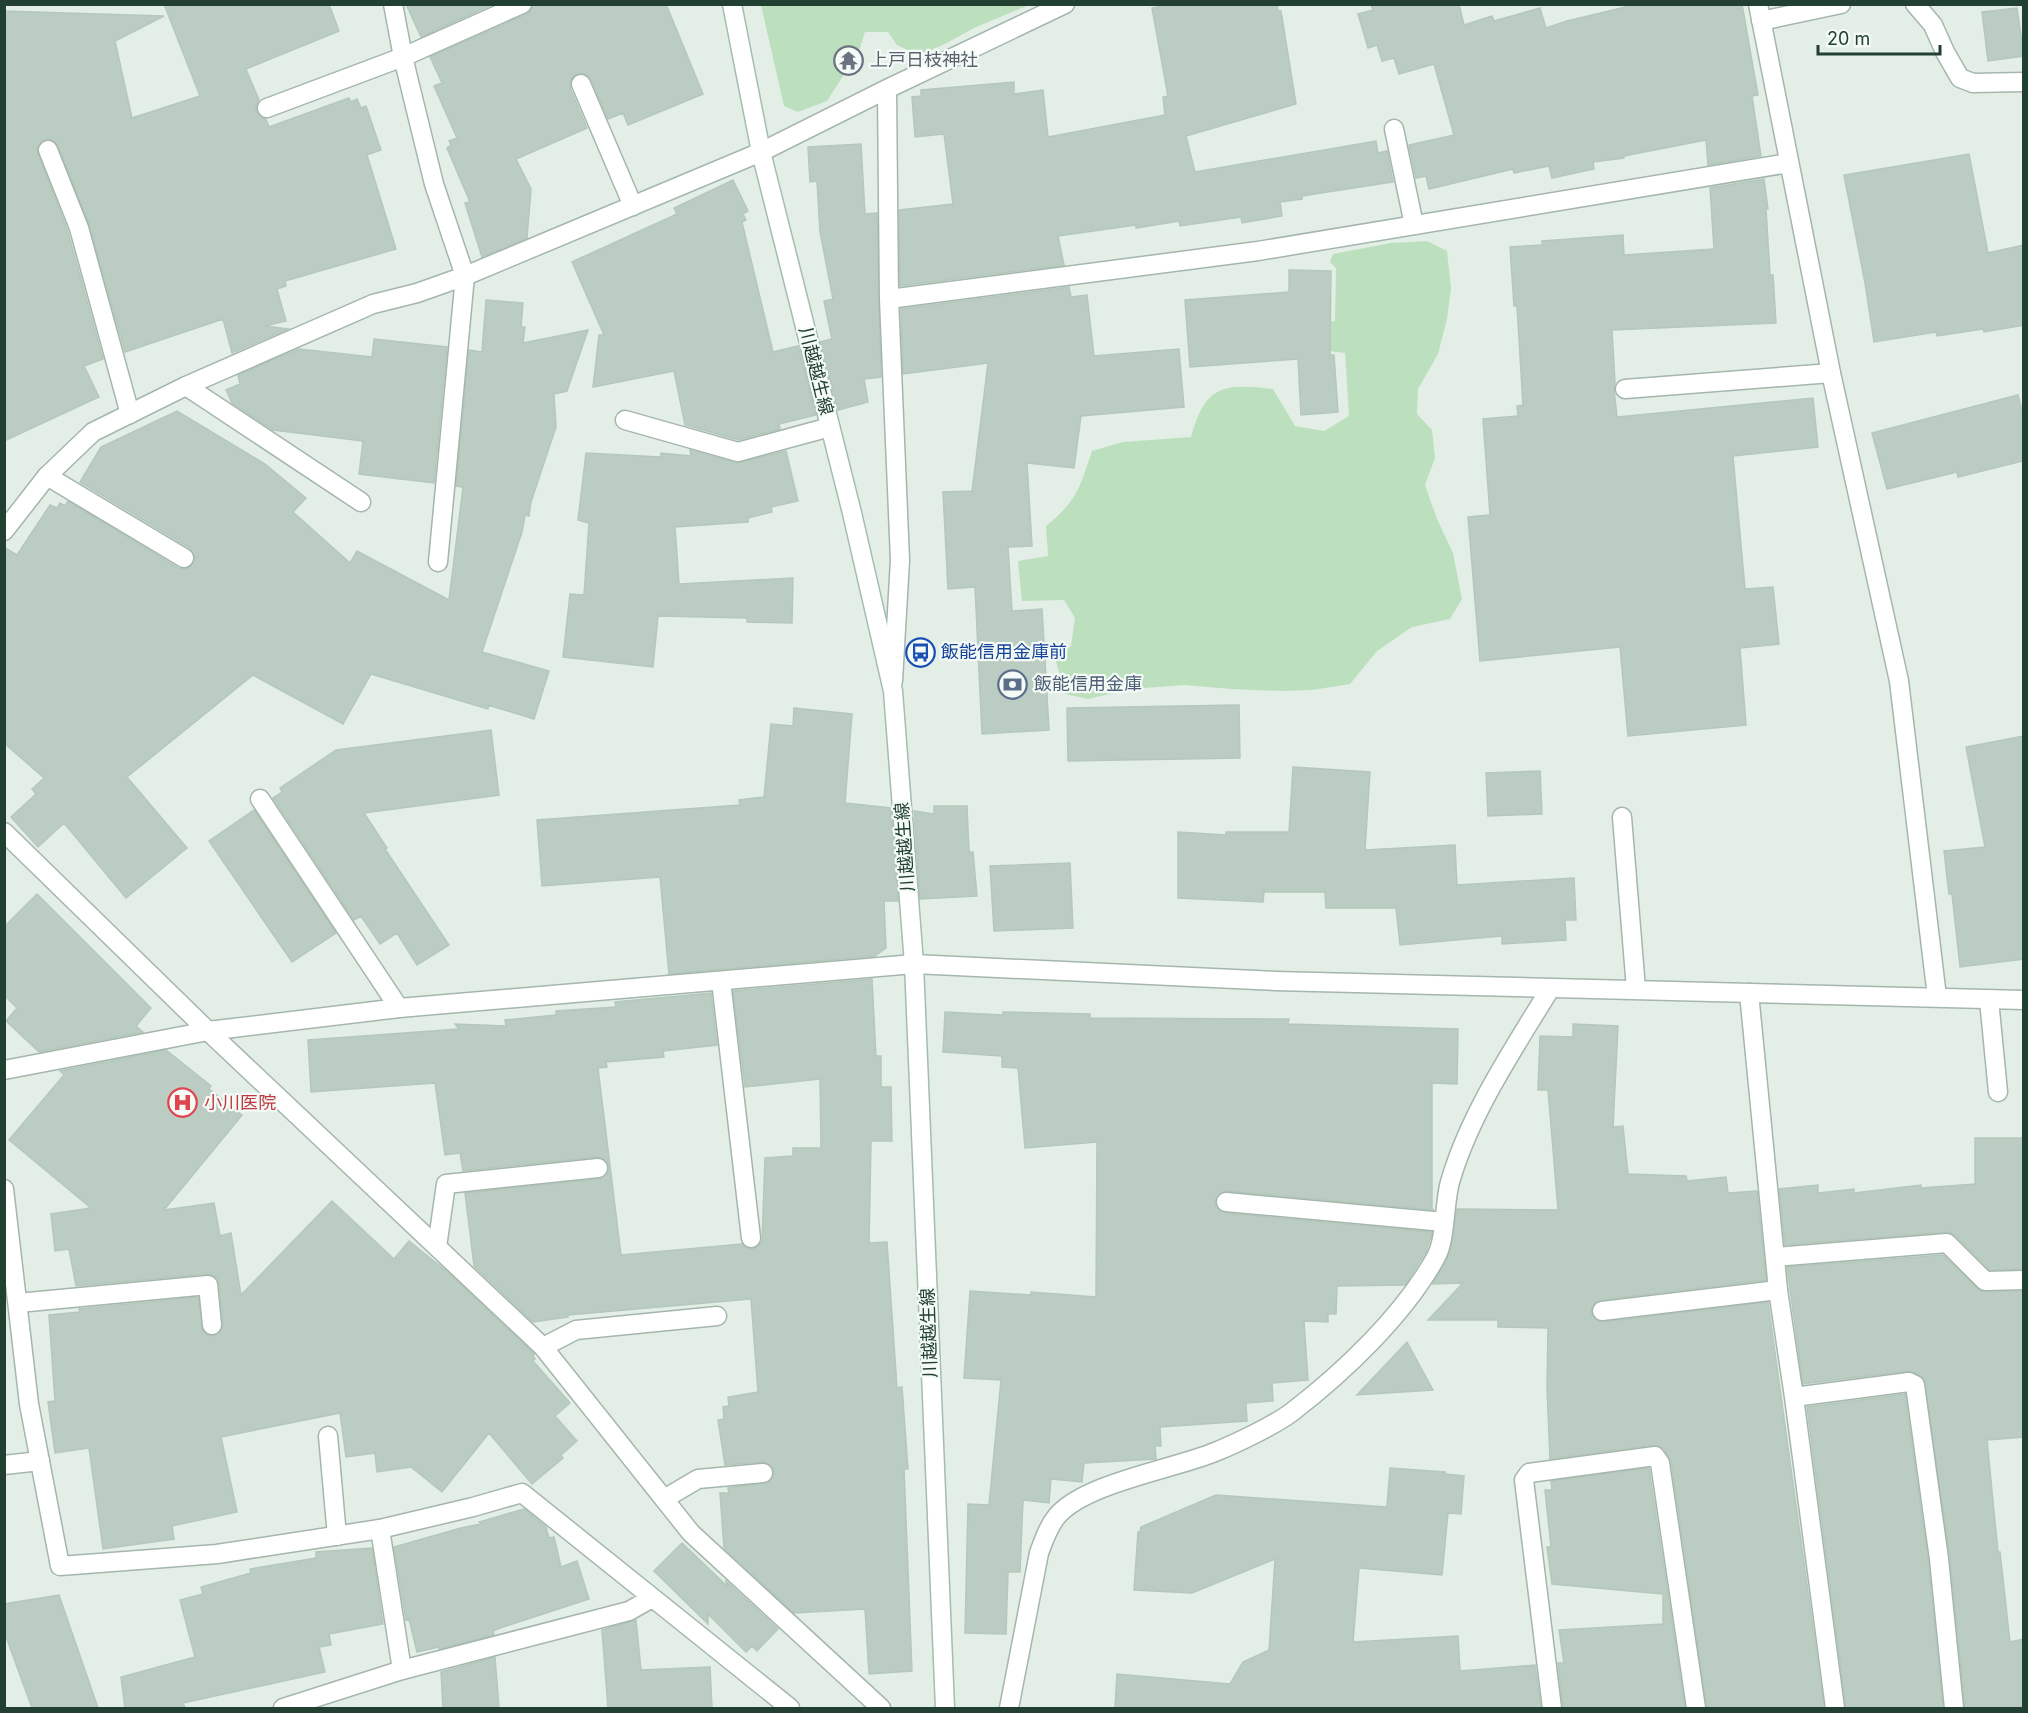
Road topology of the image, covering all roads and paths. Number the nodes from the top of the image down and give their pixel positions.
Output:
1 (393, 4) edge
2 (522, 4) edge
3 (732, 4) edge
4 (1065, 4) edge
5 (1840, 4) edge
6 (1920, 7) edge
7 (1760, 13) edge
8 (403, 57) junction
9 (2024, 82) edge
10 (581, 84) dead end
11 (887, 89) junction
12 (267, 108) dead end
13 (1394, 129) dead end
14 (48, 150) dead end
15 (761, 152) junction
16 (1789, 163) junction
17 (633, 206) junction
18 (1414, 225) junction
19 (465, 276) junction
20 (889, 299) junction
21 (1831, 373) junction
22 (186, 386) junction
23 (1625, 389) dead end
24 (130, 414) junction
25 (625, 420) dead end
26 (830, 427) junction
27 (47, 476) junction
28 (362, 502) dead end
29 (4, 531) edge
30 (184, 558) dead end
31 (438, 562) dead end
32 (893, 691) junction
33 (260, 799) dead end
34 (1622, 817) dead end
35 (4, 832) edge
36 (914, 964) junction
37 (721, 981) junction
38 (1550, 989) junction
39 (1636, 989) junction
40 (1749, 993) junction
41 (1937, 997) junction
42 (1989, 1000) junction
43 (2024, 1000) edge
44 (399, 1008) junction
45 (208, 1031) junction
46 (4, 1070) edge
47 (1998, 1092) dead end
48 (598, 1168) dead end
49 (4, 1189) edge
50 (1226, 1202) dead end
51 (1444, 1222) junction
52 (751, 1238) dead end
53 (437, 1247) junction
54 (1776, 1257) junction
55 (2024, 1280) edge
56 (1778, 1290) junction
57 (18, 1303) junction
58 (1602, 1311) dead end
59 (717, 1316) dead end
60 (212, 1325) dead end
61 (543, 1347) junction
62 (1794, 1397) junction
63 (328, 1436) dead end
64 (40, 1461) junction
65 (4, 1466) edge
66 (763, 1473) dead end
67 (664, 1499) junction
68 (380, 1529) junction
69 (338, 1536) junction
70 (652, 1598) junction
71 (402, 1670) junction
72 (283, 1708) edge
73 (790, 1708) edge
74 (882, 1708) edge
75 (945, 1708) edge
76 (1009, 1708) edge
77 (1552, 1708) edge
78 (1696, 1708) edge
79 (1835, 1708) edge
80 (1954, 1708) edge

1 - 8 street
2 - 8 street
3 - 15 street, 川越越生線
4 - 11 street
5 - 7 street
6 - 9 street
7 - 16 street
8 - 12 street
8 - 19 street
10 - 17 street
11 - 15 street
11 - 20 street
13 - 18 street
14 - 24 street
15 - 17 street
15 - 26 street, 川越越生線
16 - 18 street
16 - 21 street
17 - 19 street
18 - 20 street
19 - 22 street
19 - 31 street
20 - 32 street
21 - 23 street
21 - 41 street
22 - 24 street
22 - 28 street
24 - 27 street
25 - 26 street
26 - 32 street, 川越越生線
27 - 29 street
27 - 30 street
32 - 36 street, 川越越生線
33 - 44 street
34 - 39 street
35 - 45 street
36 - 37 street
36 - 38 street
36 - 75 street, 川越越生線
37 - 44 street
37 - 52 street
38 - 39 street
38 - 51 street
39 - 40 street
40 - 41 street
40 - 54 street
41 - 42 street
42 - 43 street
42 - 47 street
44 - 45 street
45 - 46 street
45 - 53 street
48 - 53 street
49 - 57 street
50 - 51 street
51 - 76 street
53 - 61 street
54 - 55 street
54 - 56 street
56 - 58 street
56 - 62 street
57 - 60 street
57 - 64 street
59 - 61 street
61 - 67 street
62 - 79 street
62 - 80 street
63 - 69 street
64 - 65 street
64 - 69 street
66 - 67 street
67 - 74 street
68 - 69 street
68 - 70 street
68 - 71 street
70 - 71 street
70 - 73 street
71 - 72 street
77 - 78 street

